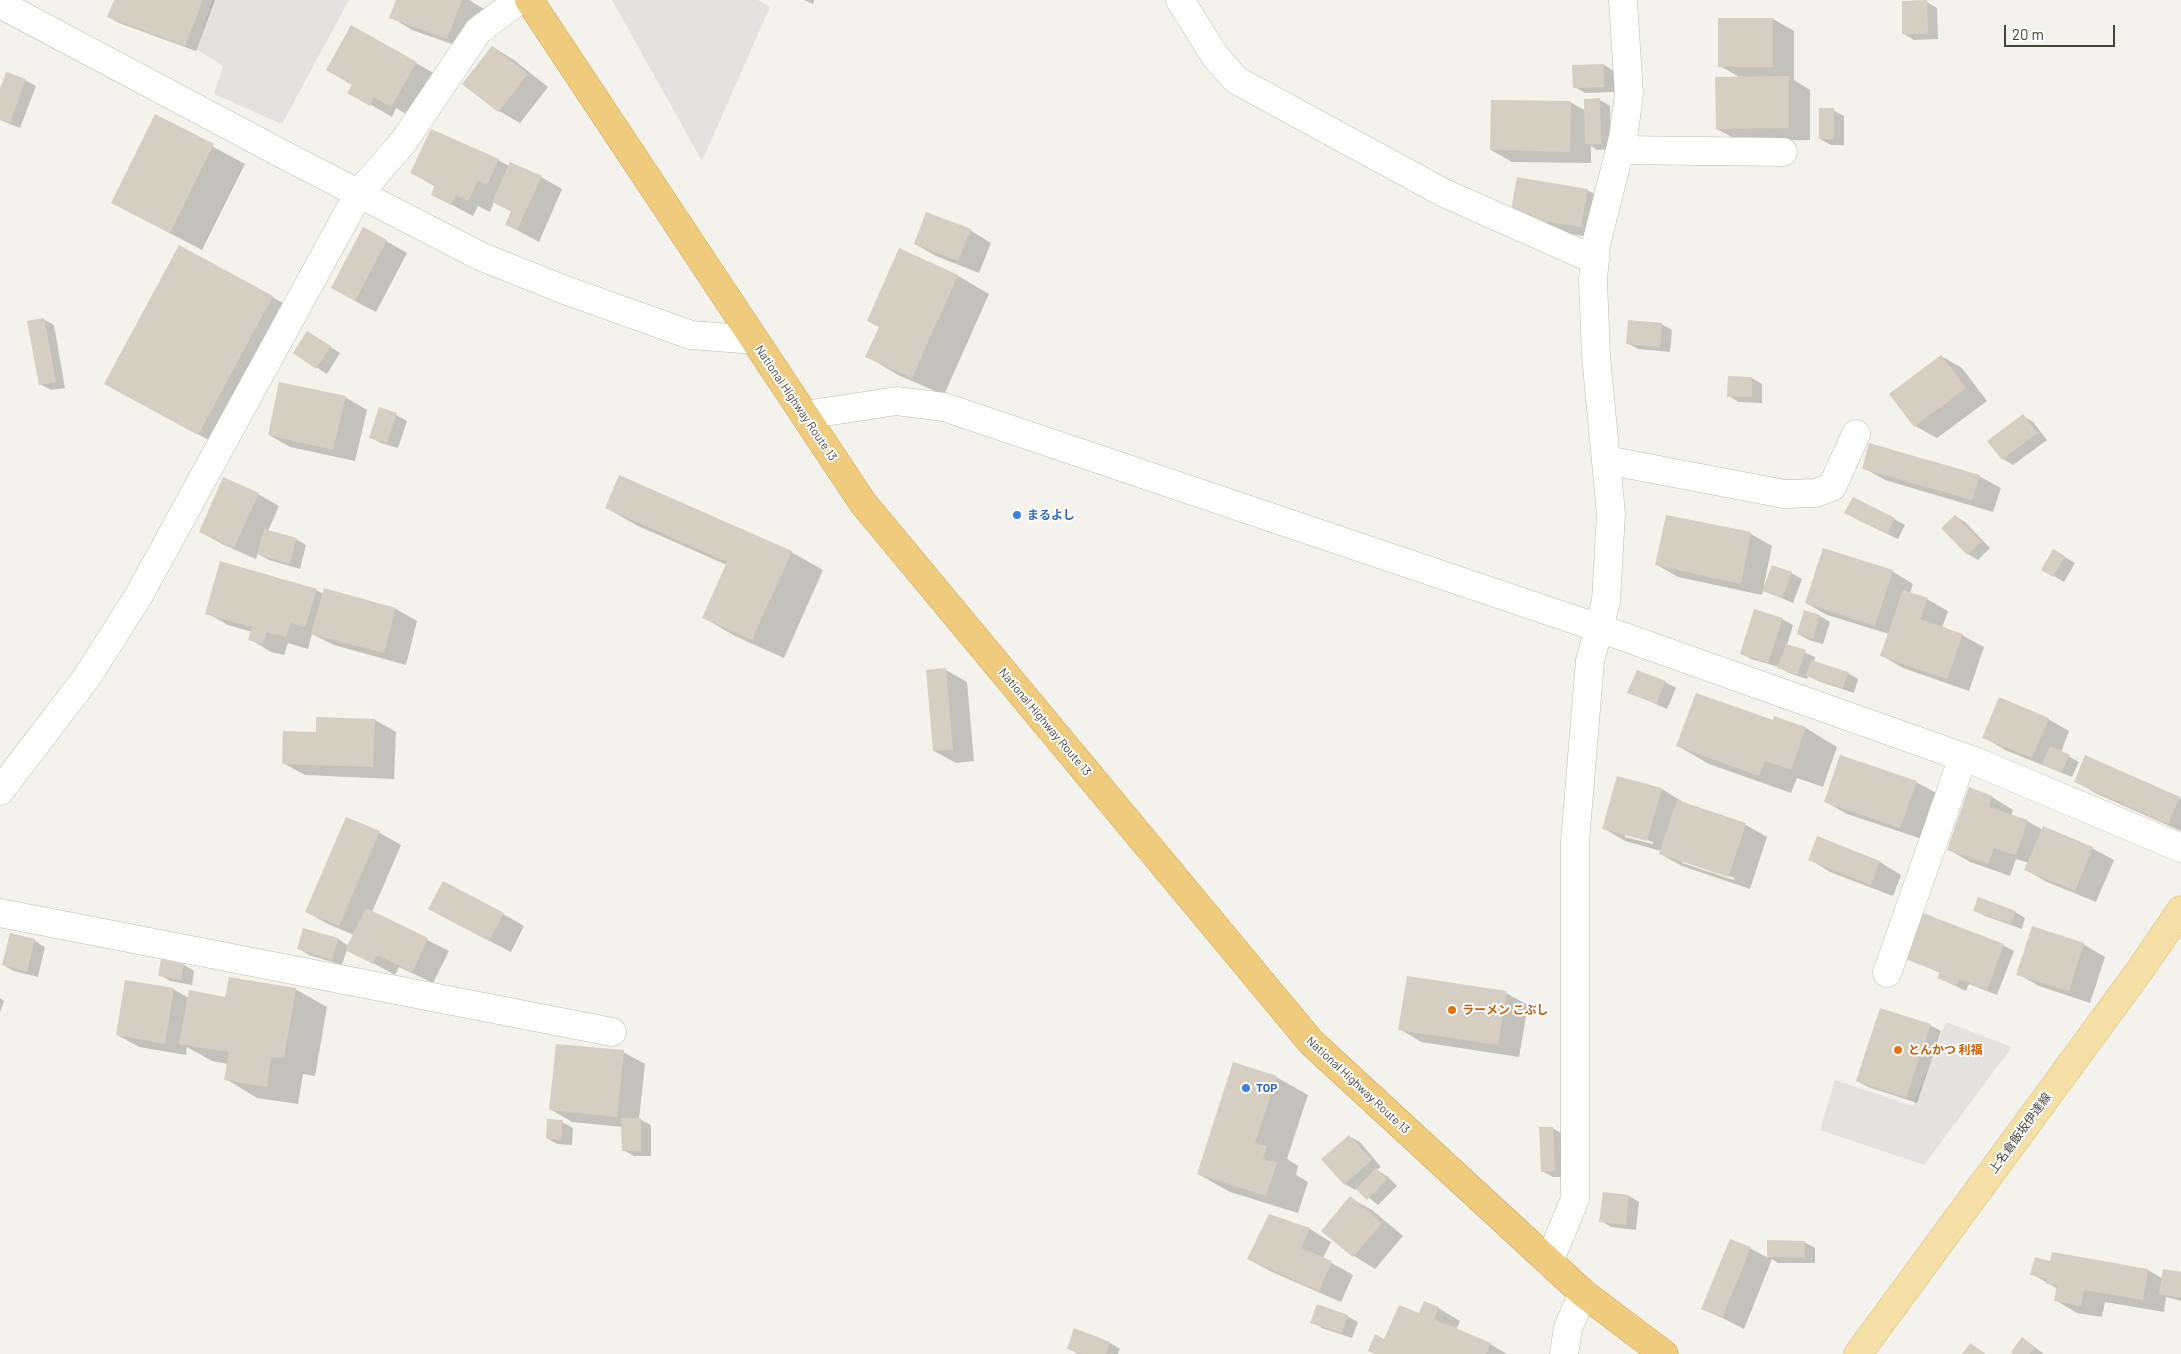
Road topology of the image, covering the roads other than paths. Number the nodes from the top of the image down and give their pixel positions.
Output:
1 (519, 0) edge
2 (529, 0) edge
3 (1180, 0) edge
4 (1623, 0) edge
5 (0, 4) edge
6 (1620, 150) junction
7 (1783, 152) dead end
8 (359, 193) junction
9 (1595, 260) junction
10 (755, 340) junction
11 (805, 415) junction
12 (1856, 434) dead end
13 (1606, 460) junction
14 (1599, 628) junction
15 (1963, 757) junction
16 (0, 791) edge
17 (2181, 848) edge
18 (2181, 910) edge
19 (0, 913) edge
20 (1887, 973) dead end
21 (612, 1032) dead end
22 (1549, 1262) junction
23 (1583, 1293) junction
24 (1564, 1354) edge
25 (1664, 1354) edge
26 (1858, 1354) edge

1 - 8 street
2 - 10 highway, National Highway Route 13
3 - 9 street
4 - 6 street
5 - 8 street
6 - 7 street
6 - 9 street
8 - 10 street
8 - 16 street
9 - 13 street
10 - 11 highway, National Highway Route 13
11 - 14 street
11 - 22 highway, National Highway Route 13
12 - 13 street
13 - 14 street
14 - 15 street
14 - 22 street
15 - 17 street
15 - 20 street
18 - 26 main road, 上名倉飯坂伊達線
19 - 21 street
22 - 23 highway, National Highway Route 13
23 - 24 street
23 - 25 highway, National Highway Route 13

